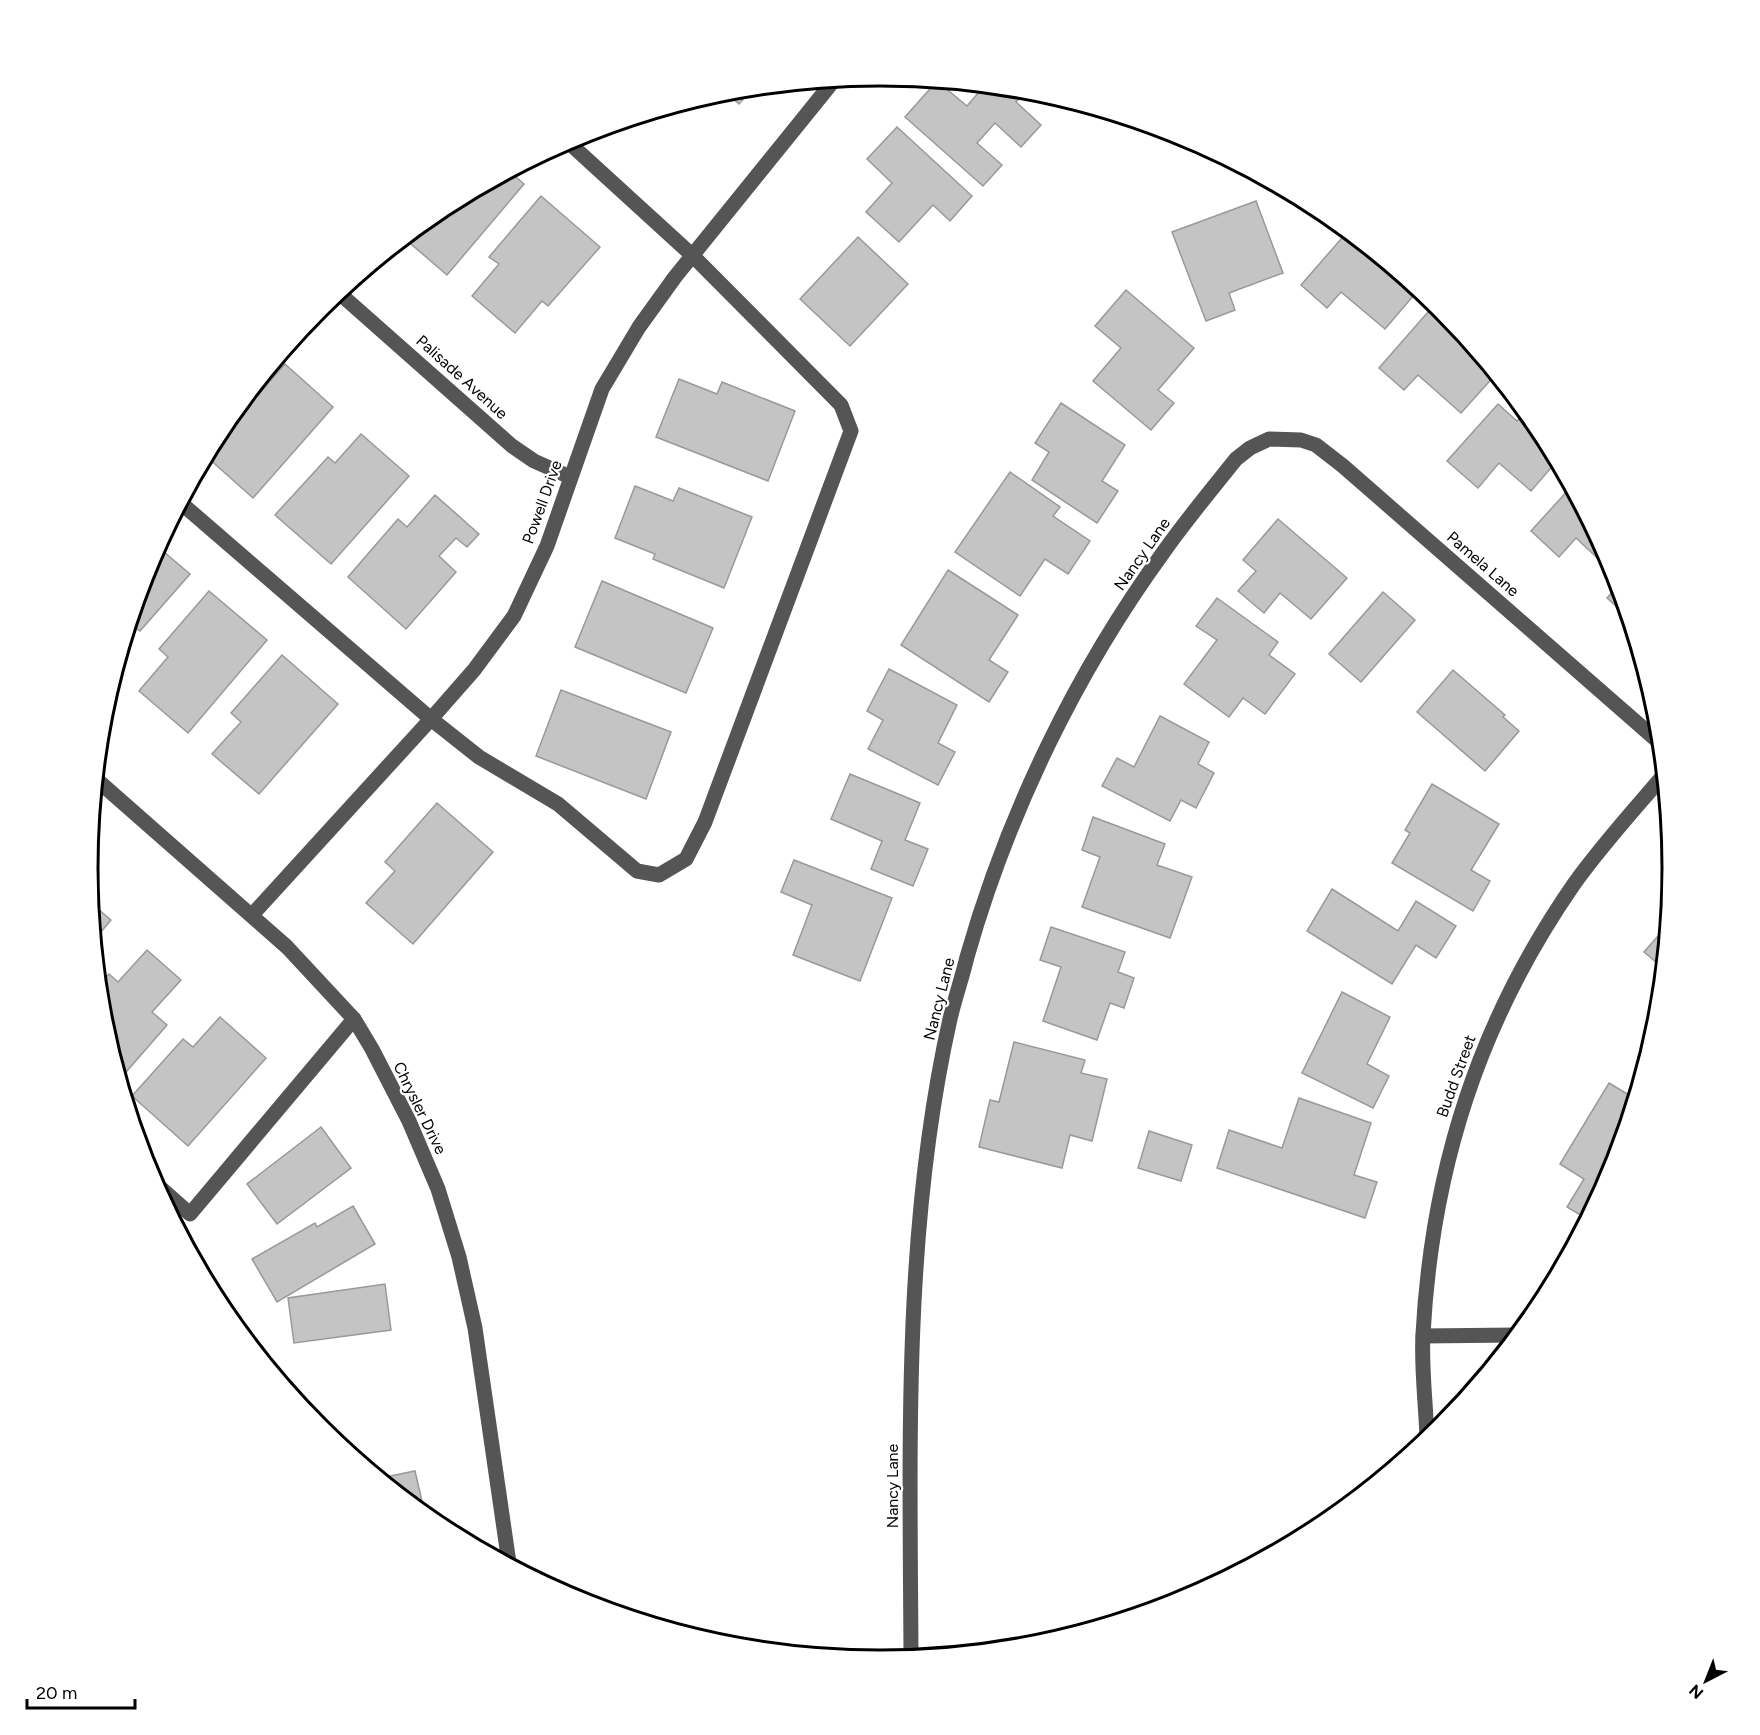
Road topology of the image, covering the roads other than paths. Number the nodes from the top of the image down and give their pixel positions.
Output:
1 (829, 87) edge
2 (575, 148) edge
3 (693, 256) junction
4 (345, 298) edge
5 (1269, 439) joint
6 (570, 477) junction
7 (186, 508) edge
8 (431, 719) junction
9 (1650, 734) edge
10 (103, 785) edge
11 (1657, 785) edge
12 (252, 915) junction
13 (354, 1020) junction
14 (172, 1198) edge
15 (1506, 1335) edge
16 (1423, 1336) junction
17 (1427, 1426) edge
18 (508, 1555) edge
19 (911, 1649) edge

1 - 3 street, Powell Drive
2 - 3 street
3 - 6 street, Powell Drive
3 - 8 street
4 - 6 street, Palisade Avenue
5 - 9 street, Pamela Lane
5 - 19 street, Nancy Lane
6 - 8 street, Powell Drive
7 - 8 street
8 - 12 street, Powell Drive
10 - 12 street, Chrysler Drive
11 - 16 street, Budd Street
12 - 13 street, Chrysler Drive
13 - 14 street
13 - 18 street, Chrysler Drive
15 - 16 street
16 - 17 street, Budd Street

